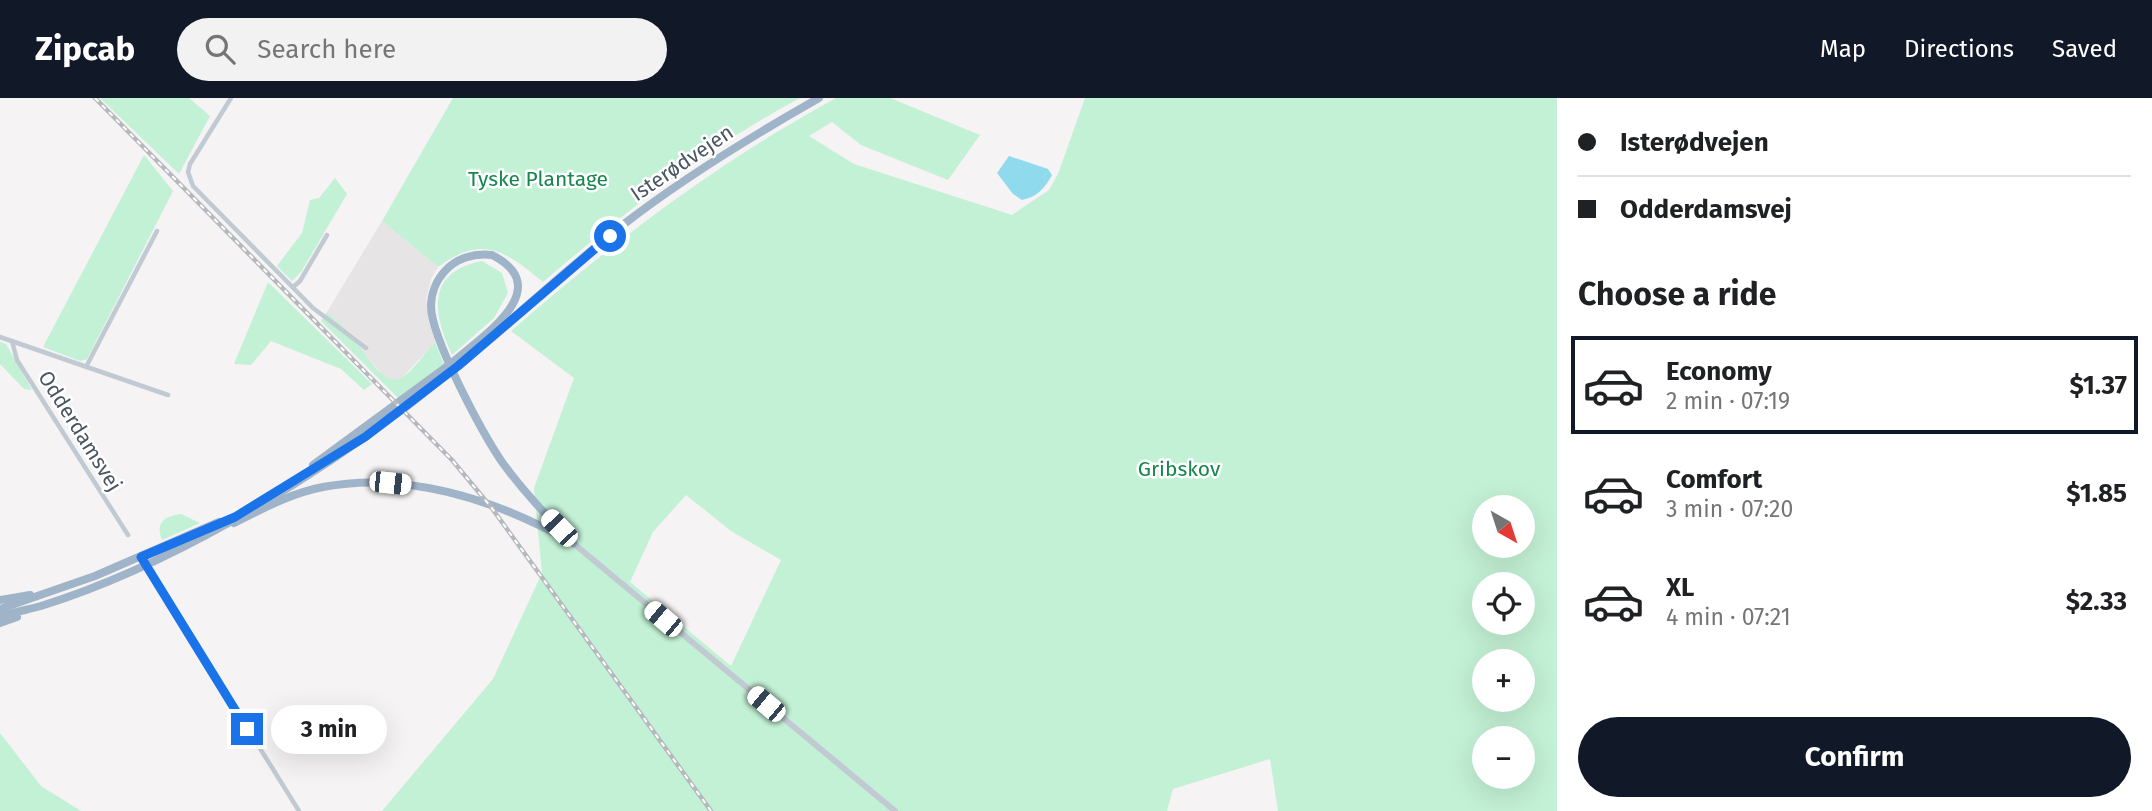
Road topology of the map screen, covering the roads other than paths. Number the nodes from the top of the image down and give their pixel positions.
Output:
1 (231, 98) edge
2 (819, 98) edge
3 (157, 231) dead end
4 (327, 235) dead end
5 (293, 287) junction
6 (0, 337) edge
7 (12, 341) junction
8 (366, 348) dead end
9 (86, 367) junction
10 (168, 395) dead end
11 (294, 482) junction
12 (235, 517) junction
13 (128, 535) dead end
14 (204, 536) junction
15 (573, 543) junction
16 (143, 561) junction
17 (54, 591) junction
18 (0, 600) edge
19 (39, 607) junction
20 (0, 609) edge
21 (0, 617) edge
22 (0, 623) edge
23 (299, 811) edge
24 (895, 811) edge

1 - 5 street
2 - 11 highway, Isterødvejen
3 - 9 street
4 - 5 street
5 - 8 street
6 - 7 street
7 - 9 street
7 - 13 street, Odderdamsvej
9 - 10 street
11 - 12 highway, Isterødvejen
11 - 15 highway
12 - 14 highway, Isterødvejen
12 - 16 highway, Isterødvejen
14 - 15 highway
14 - 16 highway, Isterødvejen
15 - 24 street
16 - 17 highway, Isterødvejen
16 - 19 highway, Isterødvejen
16 - 23 street
17 - 18 highway
17 - 20 highway, Isterødvejen
19 - 21 highway, Isterødvejen
19 - 22 highway

